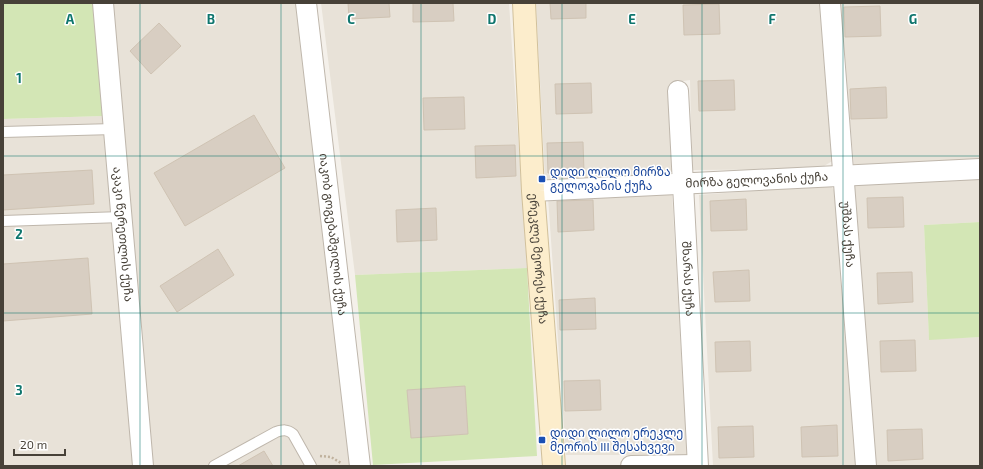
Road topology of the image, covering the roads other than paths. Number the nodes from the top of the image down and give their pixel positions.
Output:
1 (103, 3) edge
2 (306, 3) edge
3 (524, 3) edge
4 (830, 3) edge
5 (678, 91) dead end
6 (114, 129) junction
7 (3, 132) edge
8 (980, 169) edge
9 (843, 176) junction
10 (684, 184) junction
11 (533, 191) junction
12 (122, 217) junction
13 (3, 221) edge
14 (697, 465) edge
15 (143, 466) edge
16 (214, 466) edge
17 (311, 466) edge
18 (360, 466) edge
19 (554, 466) edge
20 (631, 466) edge
21 (866, 466) edge

1 - 6 street, აკაკი წერეთლის ქუჩა
2 - 18 street, იაკობ გოგებაშვილის ქუჩა
3 - 11 street, ერეკლე მეორეს ქუჩა
4 - 9 street, უშბას ქუჩა
5 - 10 street, შხარას ქუჩა
6 - 7 lane
6 - 12 street, აკაკი წერეთლის ქუჩა
8 - 9 street, მირზა გელოვანის ქუჩა
9 - 10 street, მირზა გელოვანის ქუჩა
9 - 21 street, უშბას ქუჩა
10 - 11 street, მირზა გელოვანის ქუჩა
10 - 14 street, შხარას ქუჩა
11 - 19 street, ერეკლე მეორეს ქუჩა
12 - 13 lane
12 - 15 street, აკაკი წერეთლის ქუჩა
14 - 20 street
16 - 17 lane

